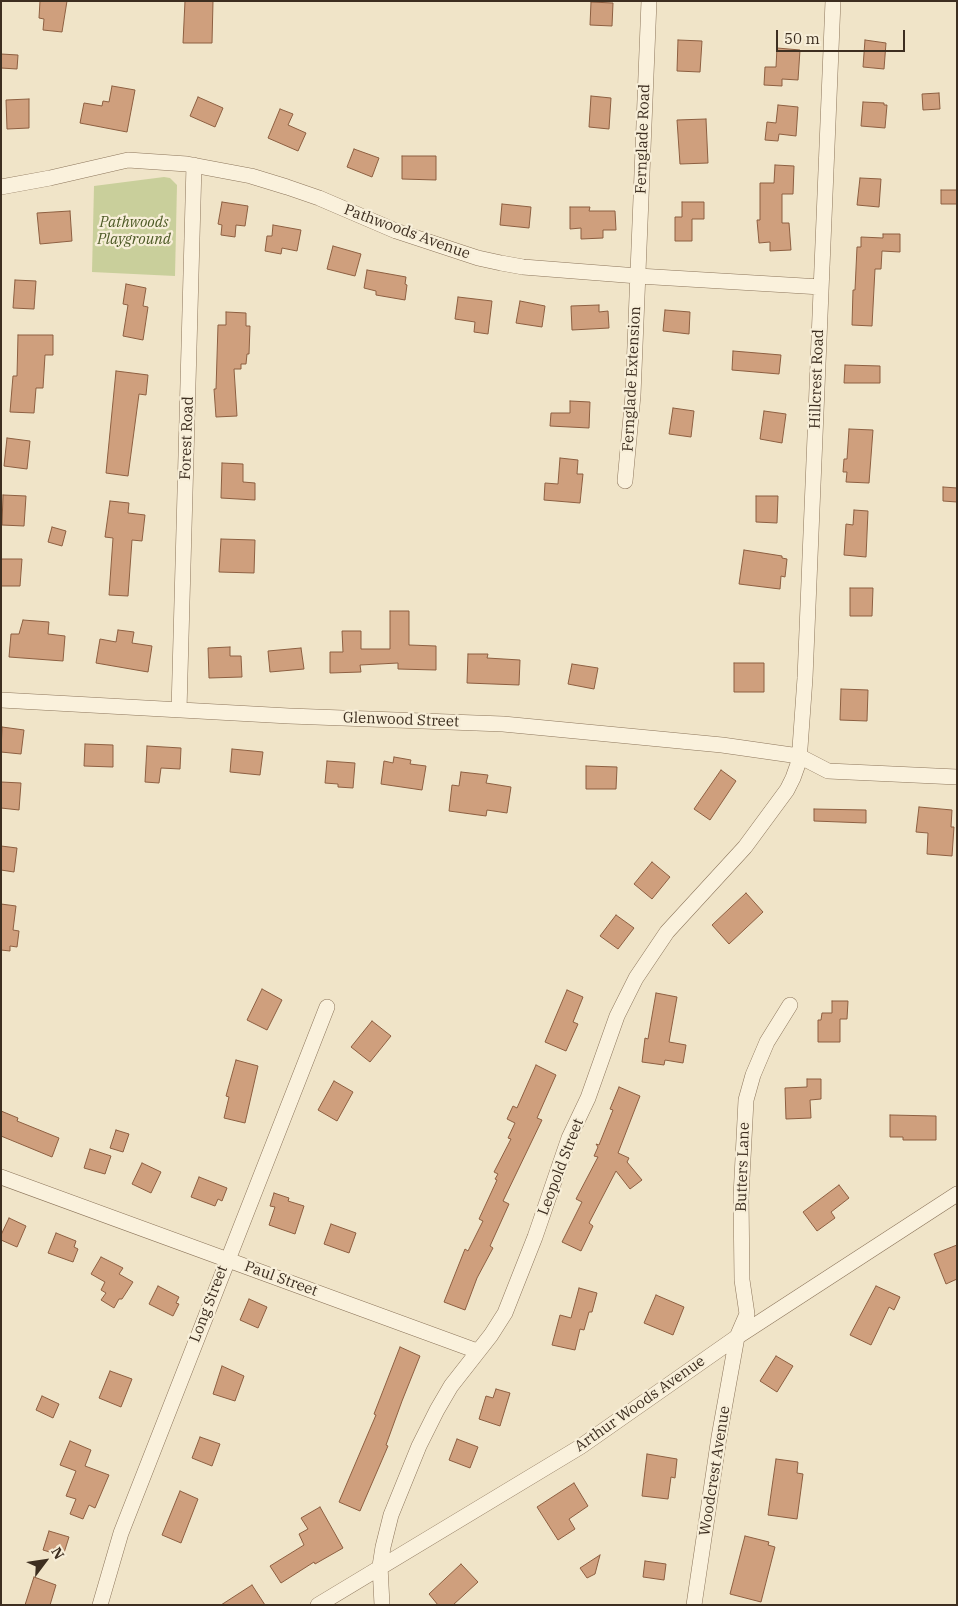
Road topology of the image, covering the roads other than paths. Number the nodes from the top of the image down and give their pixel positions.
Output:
1 (649, 1) edge
2 (833, 1) edge
3 (194, 166) junction
4 (1, 187) edge
5 (638, 276) junction
6 (821, 287) junction
7 (625, 481) dead end
8 (1, 700) edge
9 (179, 710) junction
10 (799, 756) junction
11 (957, 777) edge
12 (790, 1005) dead end
13 (326, 1006) dead end
14 (1, 1176) edge
15 (957, 1194) edge
16 (227, 1259) junction
17 (737, 1337) junction
18 (477, 1351) junction
19 (380, 1566) junction
20 (100, 1605) edge
21 (318, 1605) edge
22 (382, 1605) edge
23 (694, 1605) edge

1 - 5 street, Fernglade Road
2 - 6 street, Hillcrest Road
3 - 4 street, Pathwoods Avenue
3 - 5 street, Pathwoods Avenue
3 - 9 street, Forest Road
5 - 6 street, Pathwoods Avenue
5 - 7 street, Fernglade Extension
6 - 10 street, Hillcrest Road
8 - 9 street, Glenwood Street
9 - 10 street, Glenwood Street
10 - 11 street
10 - 18 street, Leopold Street
12 - 17 street, Butters Lane
13 - 16 street, Long Street
14 - 16 street, Paul Street
15 - 17 street, Arthur Woods Avenue
16 - 18 street, Paul Street
16 - 20 street, Long Street
17 - 19 street, Arthur Woods Avenue
17 - 23 street, Woodcrest Avenue
18 - 19 street, Leopold Street
19 - 21 street, Arthur Woods Avenue
19 - 22 street, Leopold Street

